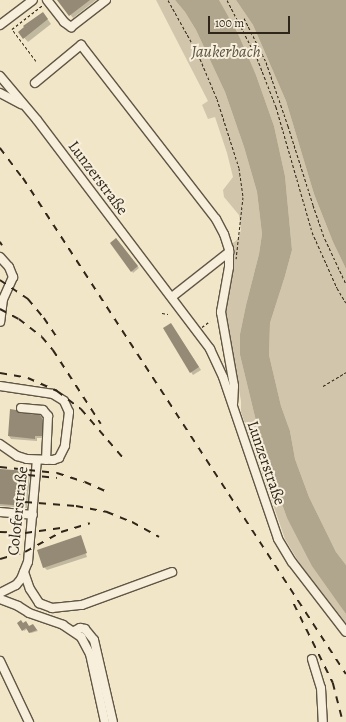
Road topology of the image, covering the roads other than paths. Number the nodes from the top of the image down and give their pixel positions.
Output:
1 (33, 0) edge
2 (106, 0) edge
3 (46, 2) edge
4 (0, 25) edge
5 (0, 76) edge
6 (35, 83) dead end
7 (0, 87) edge
8 (0, 93) edge
9 (16, 96) junction
10 (25, 106) junction
11 (229, 249) junction
12 (0, 256) edge
13 (172, 297) junction
14 (0, 322) edge
15 (0, 386) edge
16 (232, 406) junction
17 (22, 408) dead end
18 (0, 444) edge
19 (42, 460) junction
20 (0, 512) edge
21 (33, 515) junction
22 (24, 572) junction
23 (172, 572) dead end
24 (0, 593) edge
25 (0, 599) edge
26 (74, 631) junction
27 (346, 632) edge
28 (312, 659) dead end
29 (0, 661) edge
30 (28, 722) edge
31 (105, 722) edge
32 (113, 722) edge
33 (323, 722) edge

1 - 4 street
2 - 3 street
5 - 9 street, Lunzerstraße
6 - 11 street
7 - 9 street, Lunzerstraße
8 - 10 street
9 - 10 street, Lunzerstraße
10 - 13 street, Lunzerstraße
11 - 13 street
11 - 16 street
12 - 14 street
13 - 16 street, Lunzerstraße
15 - 19 street
16 - 27 street, Lunzerstraße
17 - 19 street
18 - 19 street, Coloferstraße
19 - 21 street, Coloferstraße
20 - 21 street
21 - 22 street, Coloferstraße
22 - 23 street
22 - 24 street, Coloferstraße
25 - 26 street
26 - 31 street
26 - 32 street
28 - 33 street
29 - 30 street

